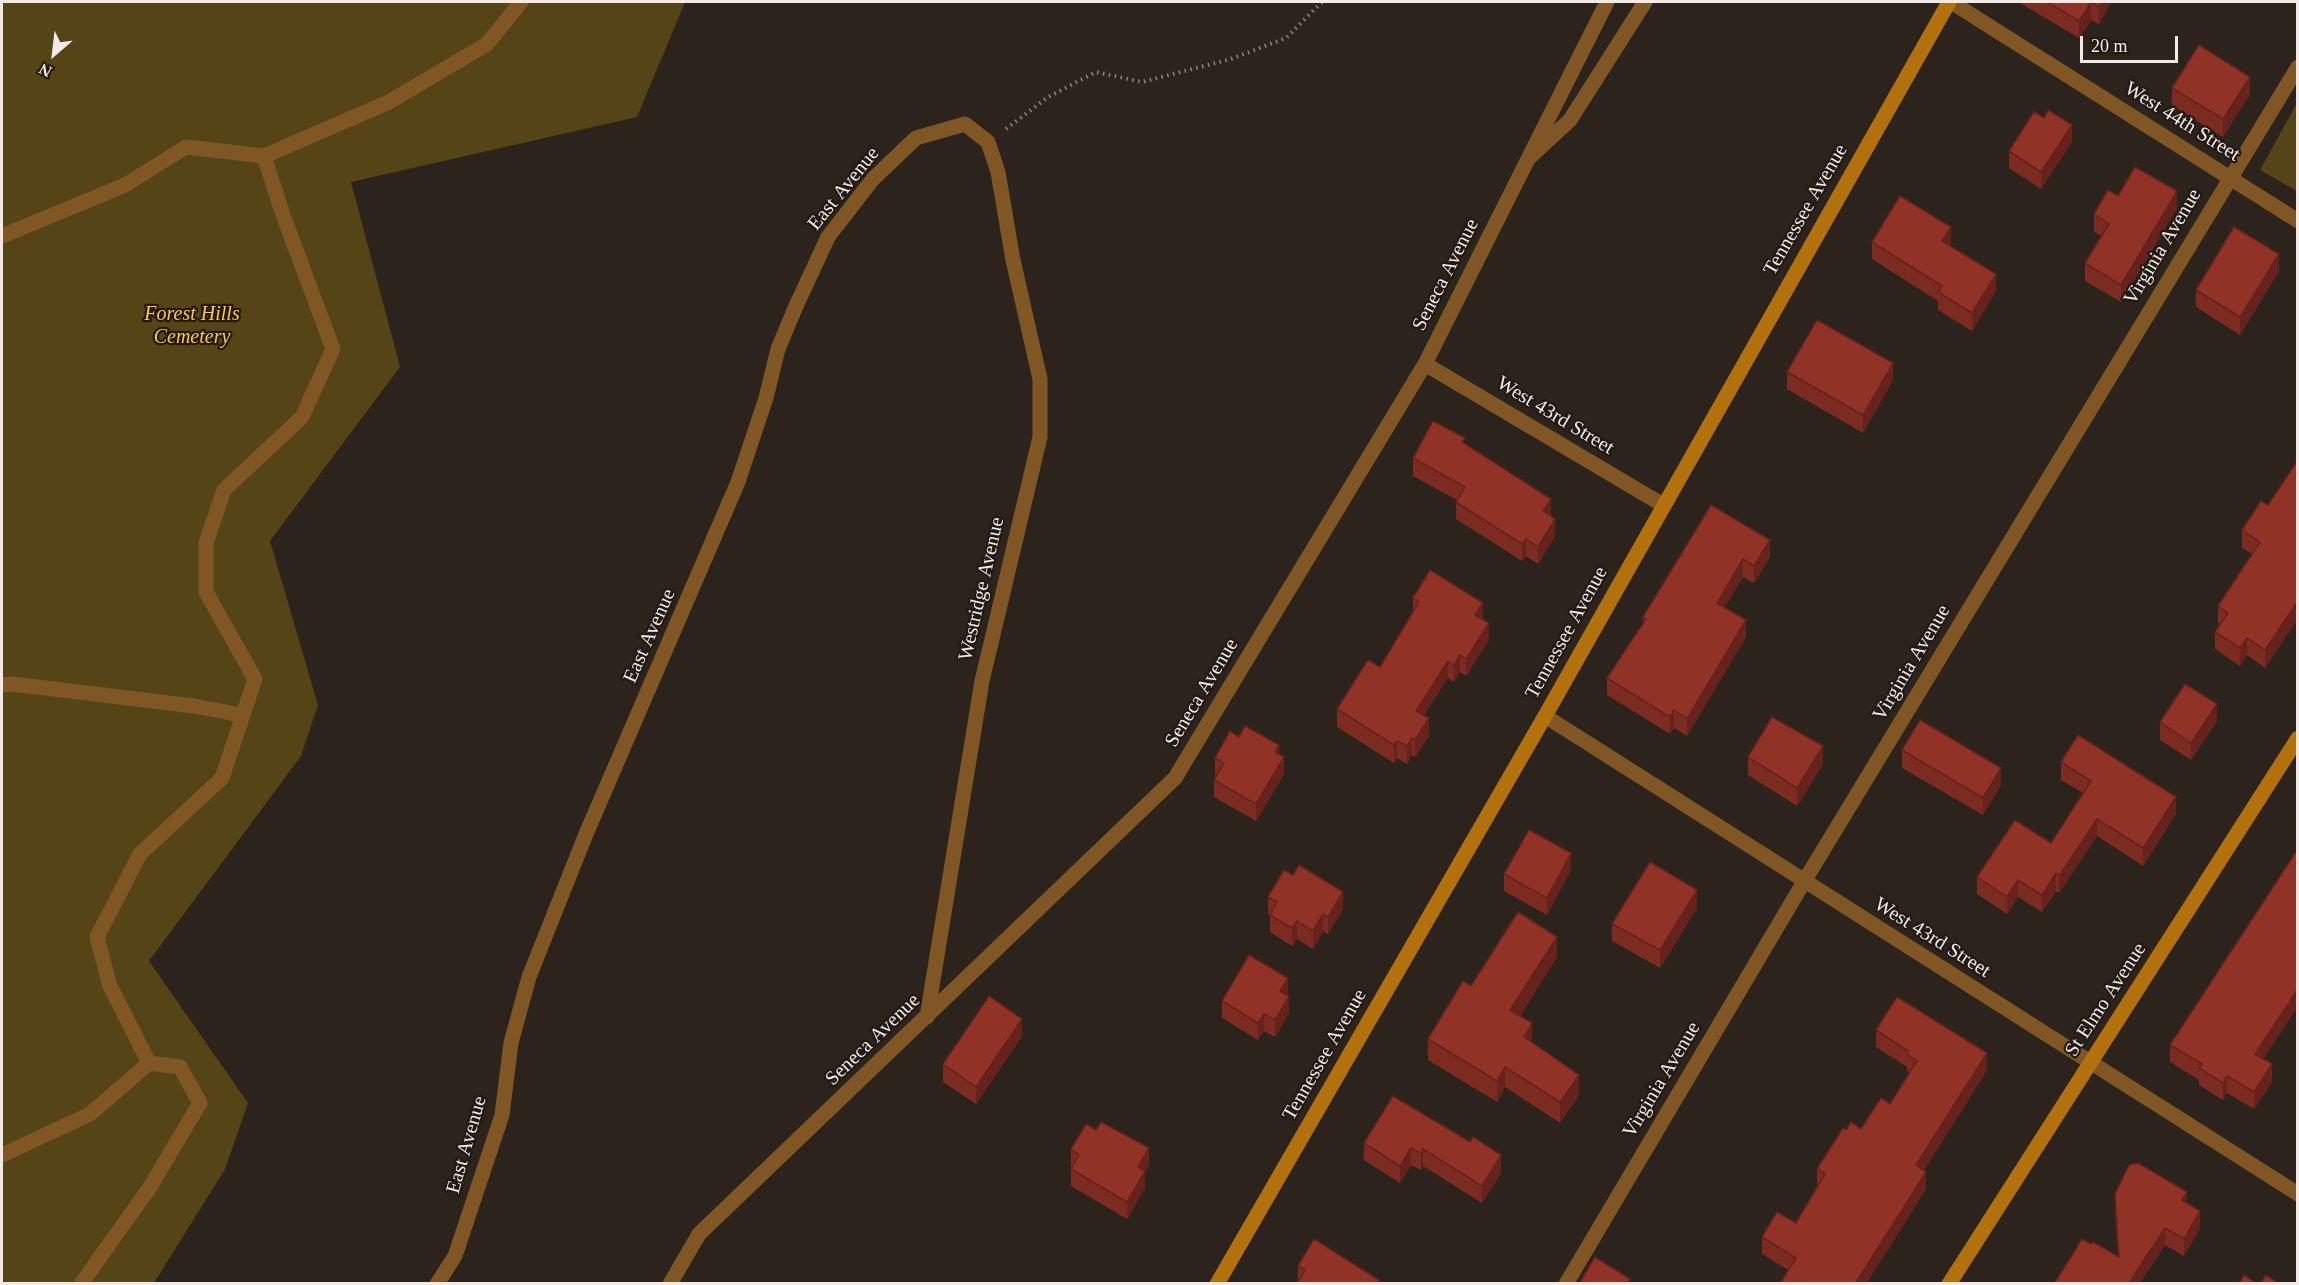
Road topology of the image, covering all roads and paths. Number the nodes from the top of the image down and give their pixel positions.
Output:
1 (521, 2) edge
2 (1322, 2) edge
3 (1607, 2) edge
4 (1645, 2) edge
5 (1950, 2) edge
6 (2298, 67) edge
7 (988, 142) junction
8 (264, 156) junction
9 (1529, 157) junction
10 (2230, 177) junction
11 (2298, 222) edge
12 (2, 236) edge
13 (1425, 364) junction
14 (1663, 505) junction
15 (2, 685) edge
16 (242, 715) junction
17 (1545, 716) junction
18 (2298, 738) edge
19 (1804, 883) junction
20 (927, 1017) junction
21 (149, 1063) junction
22 (2090, 1064) junction
23 (2, 1155) edge
24 (2298, 1194) edge
25 (81, 1284) edge
26 (437, 1284) edge
27 (670, 1284) edge
28 (1217, 1284) edge
29 (1566, 1284) edge
30 (1950, 1284) edge

1 - 8 street
2 - 7 path
3 - 9 street, Seneca Avenue
4 - 9 street
5 - 10 street, West 44th Street
5 - 14 street, Tennessee Avenue
6 - 10 street, Virginia Avenue
7 - 20 street, Westridge Avenue
7 - 26 street, East Avenue
8 - 12 street
8 - 16 street
9 - 13 street, Seneca Avenue
10 - 11 street, West 44th Street
10 - 19 street, Virginia Avenue
13 - 14 street, West 43rd Street
13 - 20 street, Seneca Avenue
14 - 17 street, Tennessee Avenue
15 - 16 street
16 - 21 street
17 - 19 street, West 43rd Street
17 - 28 street, Tennessee Avenue
18 - 22 street, St Elmo Avenue
19 - 22 street, West 43rd Street
19 - 29 street, Virginia Avenue
20 - 27 street, Seneca Avenue
21 - 23 street
21 - 25 street
22 - 24 street, West 43rd Street
22 - 30 street, St Elmo Avenue

